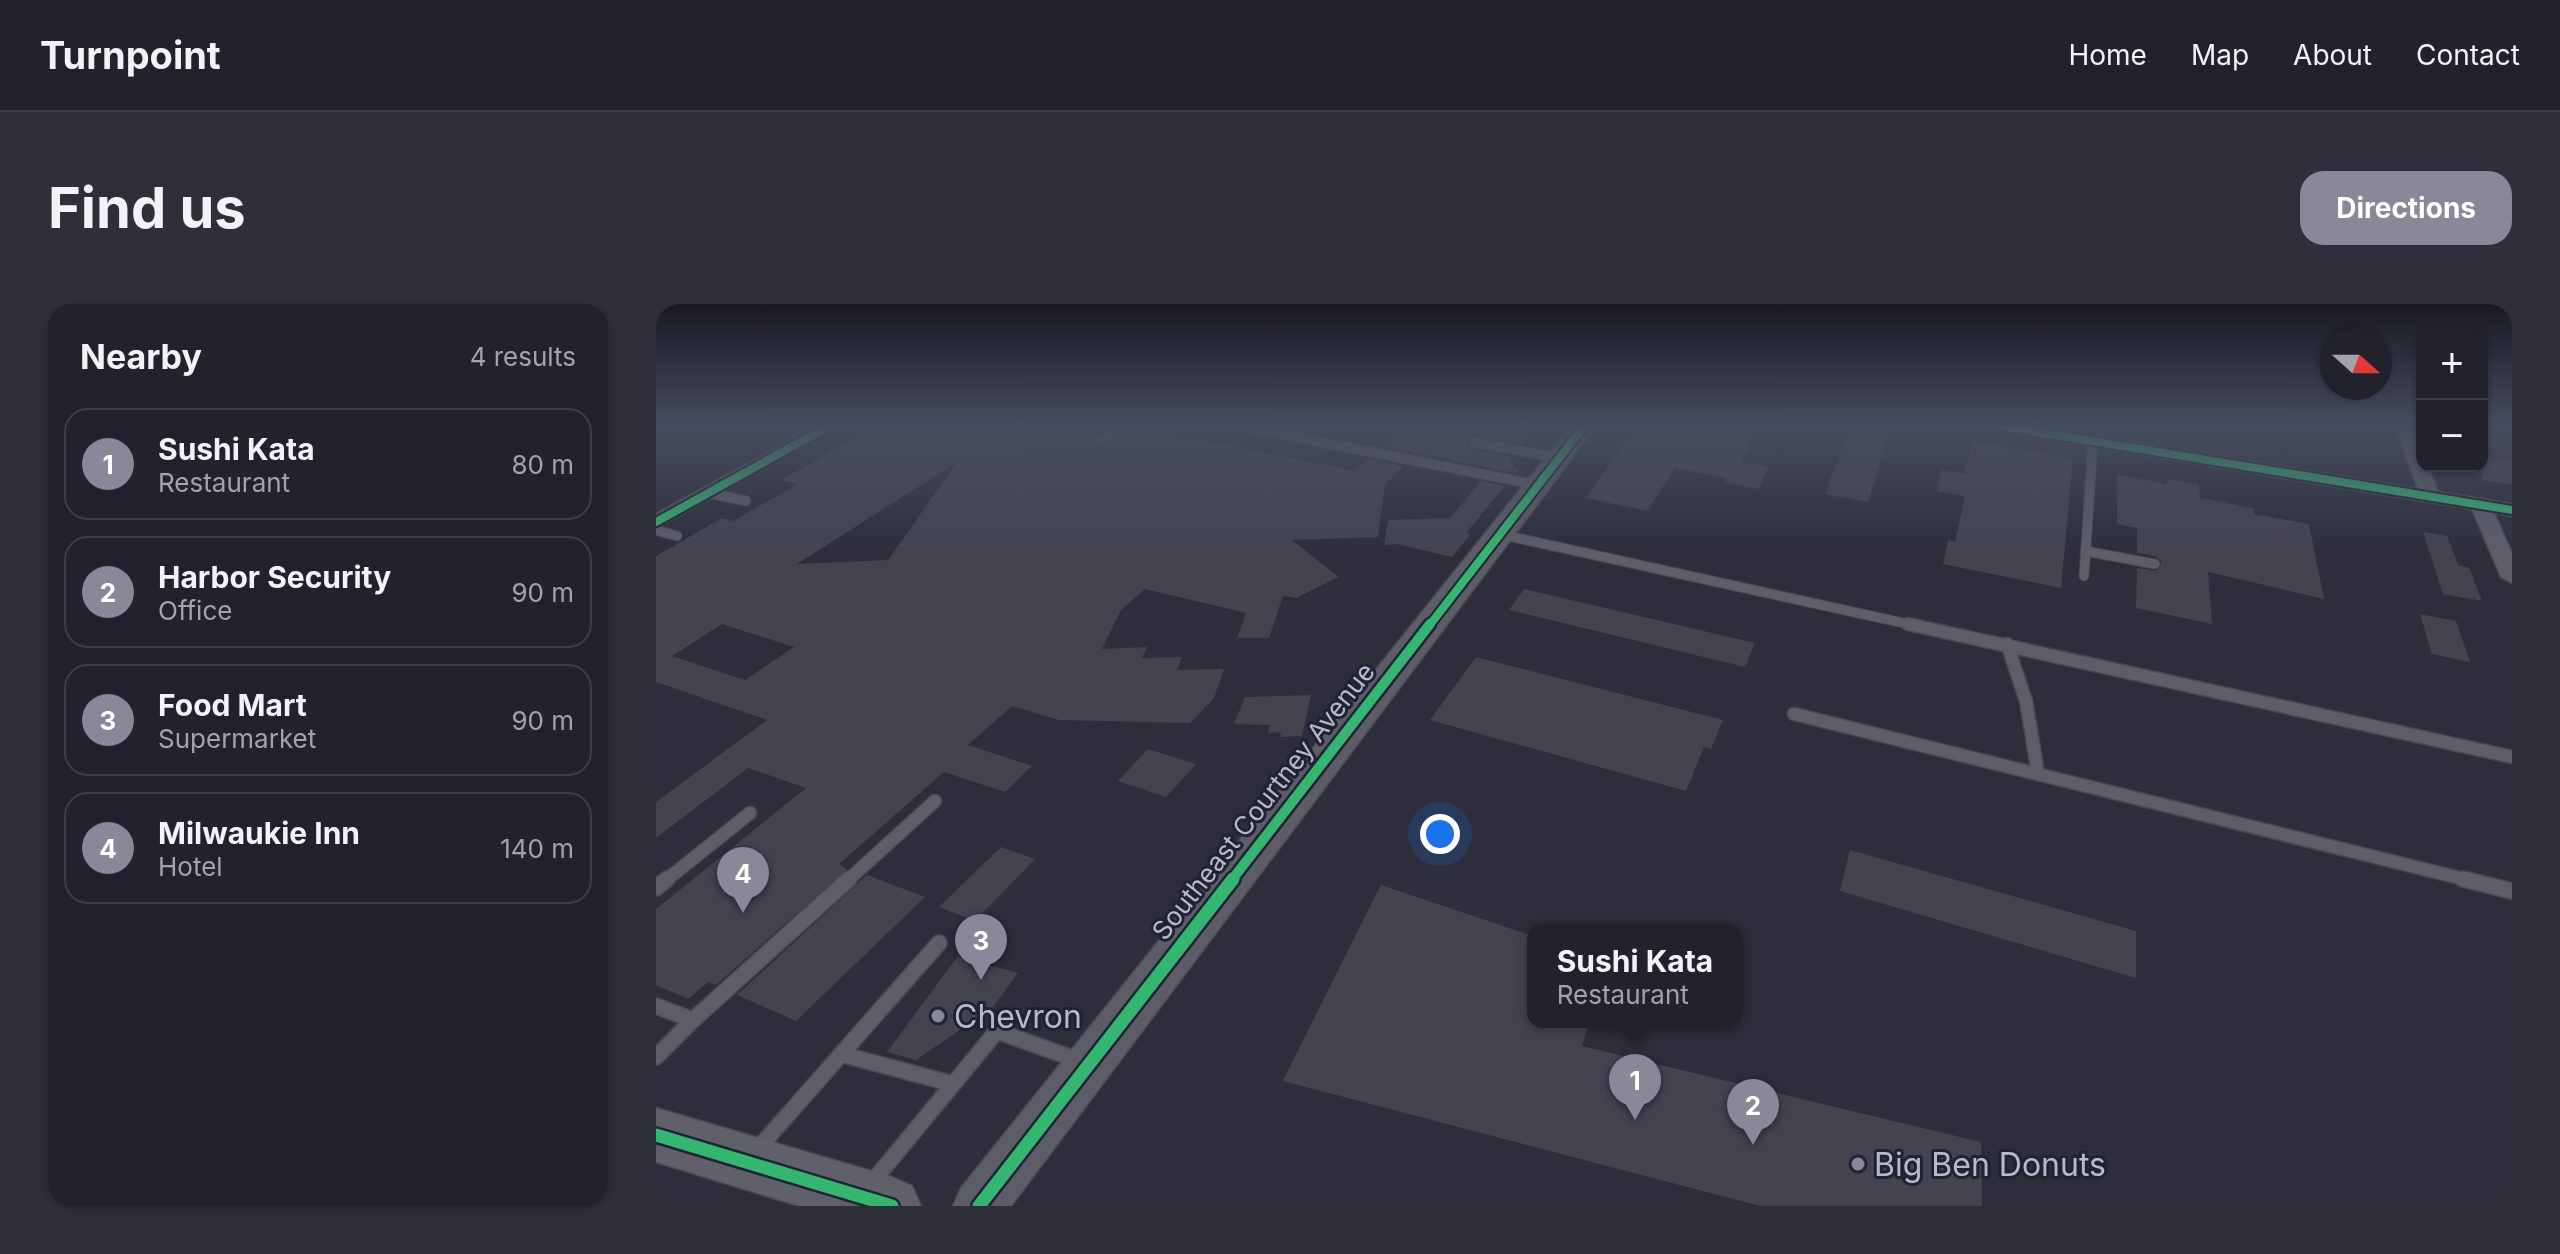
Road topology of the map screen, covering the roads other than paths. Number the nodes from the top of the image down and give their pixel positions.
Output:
1 (754, 468) edge
2 (1452, 468) edge
3 (1551, 468) edge
4 (2091, 468) edge
5 (2259, 468) edge
6 (2420, 468) edge
7 (1538, 485) junction
8 (709, 493) junction
9 (2430, 496) junction
10 (746, 501) dead end
11 (2480, 505) junction
12 (2512, 510) edge
13 (656, 522) edge
14 (656, 530) edge
15 (1499, 534) junction
16 (677, 536) dead end
17 (2085, 551) junction
18 (2155, 564) dead end
19 (2084, 576) dead end
20 (2512, 577) edge
21 (2007, 644) junction
22 (1794, 714) dead end
23 (2512, 757) edge
24 (2038, 773) junction
25 (935, 801) dead end
26 (750, 813) dead end
27 (656, 888) edge
28 (2512, 891) edge
29 (939, 943) dead end
30 (656, 1006) edge
31 (693, 1020) junction
32 (841, 1054) junction
33 (656, 1057) edge
34 (1087, 1063) junction
35 (953, 1084) junction
36 (656, 1135) edge
37 (745, 1162) junction
38 (876, 1201) edge
39 (979, 1206) edge

1 - 8 street
2 - 7 lane
3 - 7 street, Southeast Courtney Avenue
4 - 17 lane
5 - 9 street
6 - 9 street
7 - 15 street, Southeast Courtney Avenue
8 - 10 lane
8 - 13 street
9 - 11 street
11 - 12 street
11 - 20 street
14 - 16 lane
15 - 21 lane
15 - 34 street, Southeast Courtney Avenue
17 - 18 lane
17 - 19 lane
21 - 23 lane
21 - 24 lane
22 - 24 lane
24 - 28 lane
25 - 31 lane
26 - 27 lane
29 - 32 lane
30 - 31 lane
31 - 33 lane
32 - 35 lane
32 - 37 lane
34 - 35 lane
34 - 39 street, Southeast Courtney Avenue
35 - 38 lane
36 - 37 main road
37 - 38 main road

